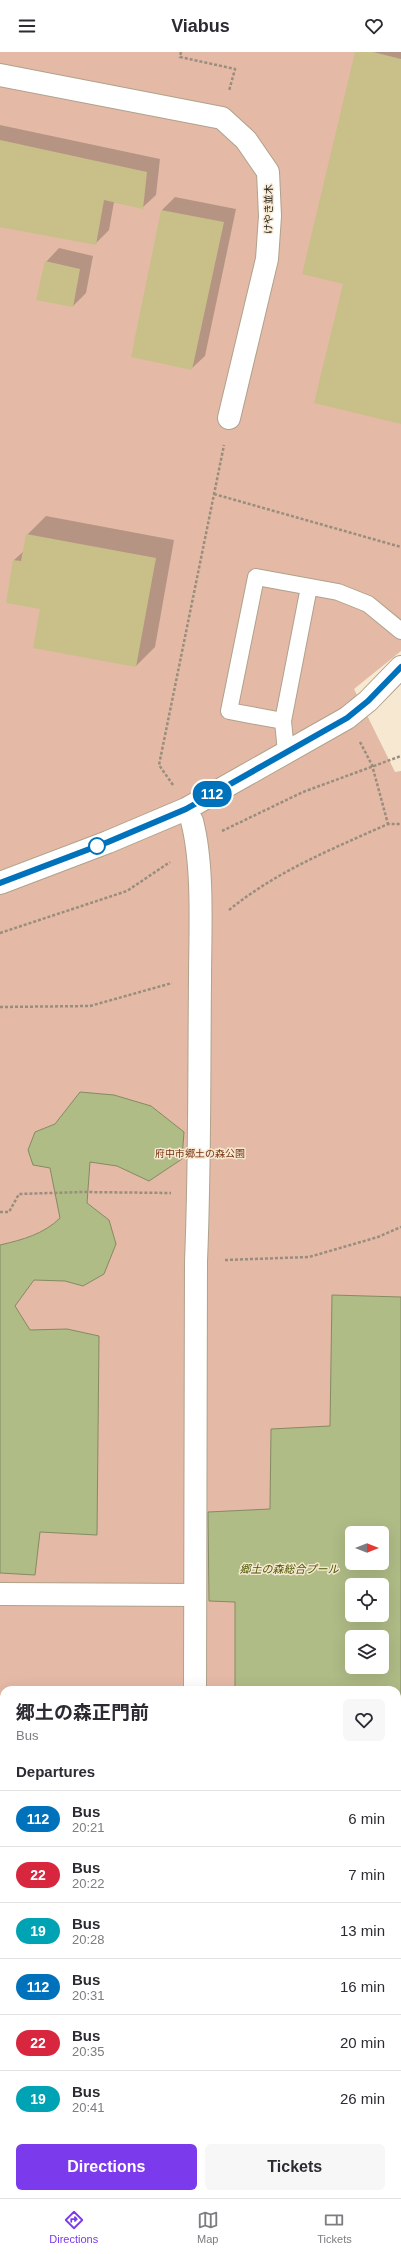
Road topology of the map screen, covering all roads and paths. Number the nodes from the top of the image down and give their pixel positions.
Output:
1 (181, 52) edge
2 (0, 75) edge
3 (222, 118) junction
4 (229, 418) joint
5 (214, 494) junction
6 (401, 547) edge
7 (309, 586) junction
8 (401, 631) edge
9 (401, 667) edge
10 (347, 718) junction
11 (283, 721) junction
12 (286, 752) junction
13 (174, 787) dead end
14 (192, 821) dead end
15 (388, 824) junction
16 (401, 824) edge
17 (0, 883) edge
18 (200, 935) junction
19 (200, 969) junction
20 (0, 1007) edge
21 (199, 1194) junction
22 (0, 1212) edge
23 (401, 1227) edge
24 (196, 1260) junction
25 (0, 1594) edge
26 (195, 1595) junction
27 (195, 1686) edge

1 - 3 path
2 - 3 street
3 - 4 street, けやき並木
4 - 5 path
5 - 6 path
5 - 13 path
7 - 8 lane
7 - 11 lane
7 - 11 lane
9 - 10 street
10 - 12 street
10 - 15 path
11 - 12 lane
12 - 17 street
14 - 18 street
15 - 16 path
15 - 18 path
18 - 19 street
19 - 20 path
19 - 21 street
21 - 22 path
21 - 24 street
23 - 24 path
24 - 26 street
25 - 26 street
26 - 27 street

